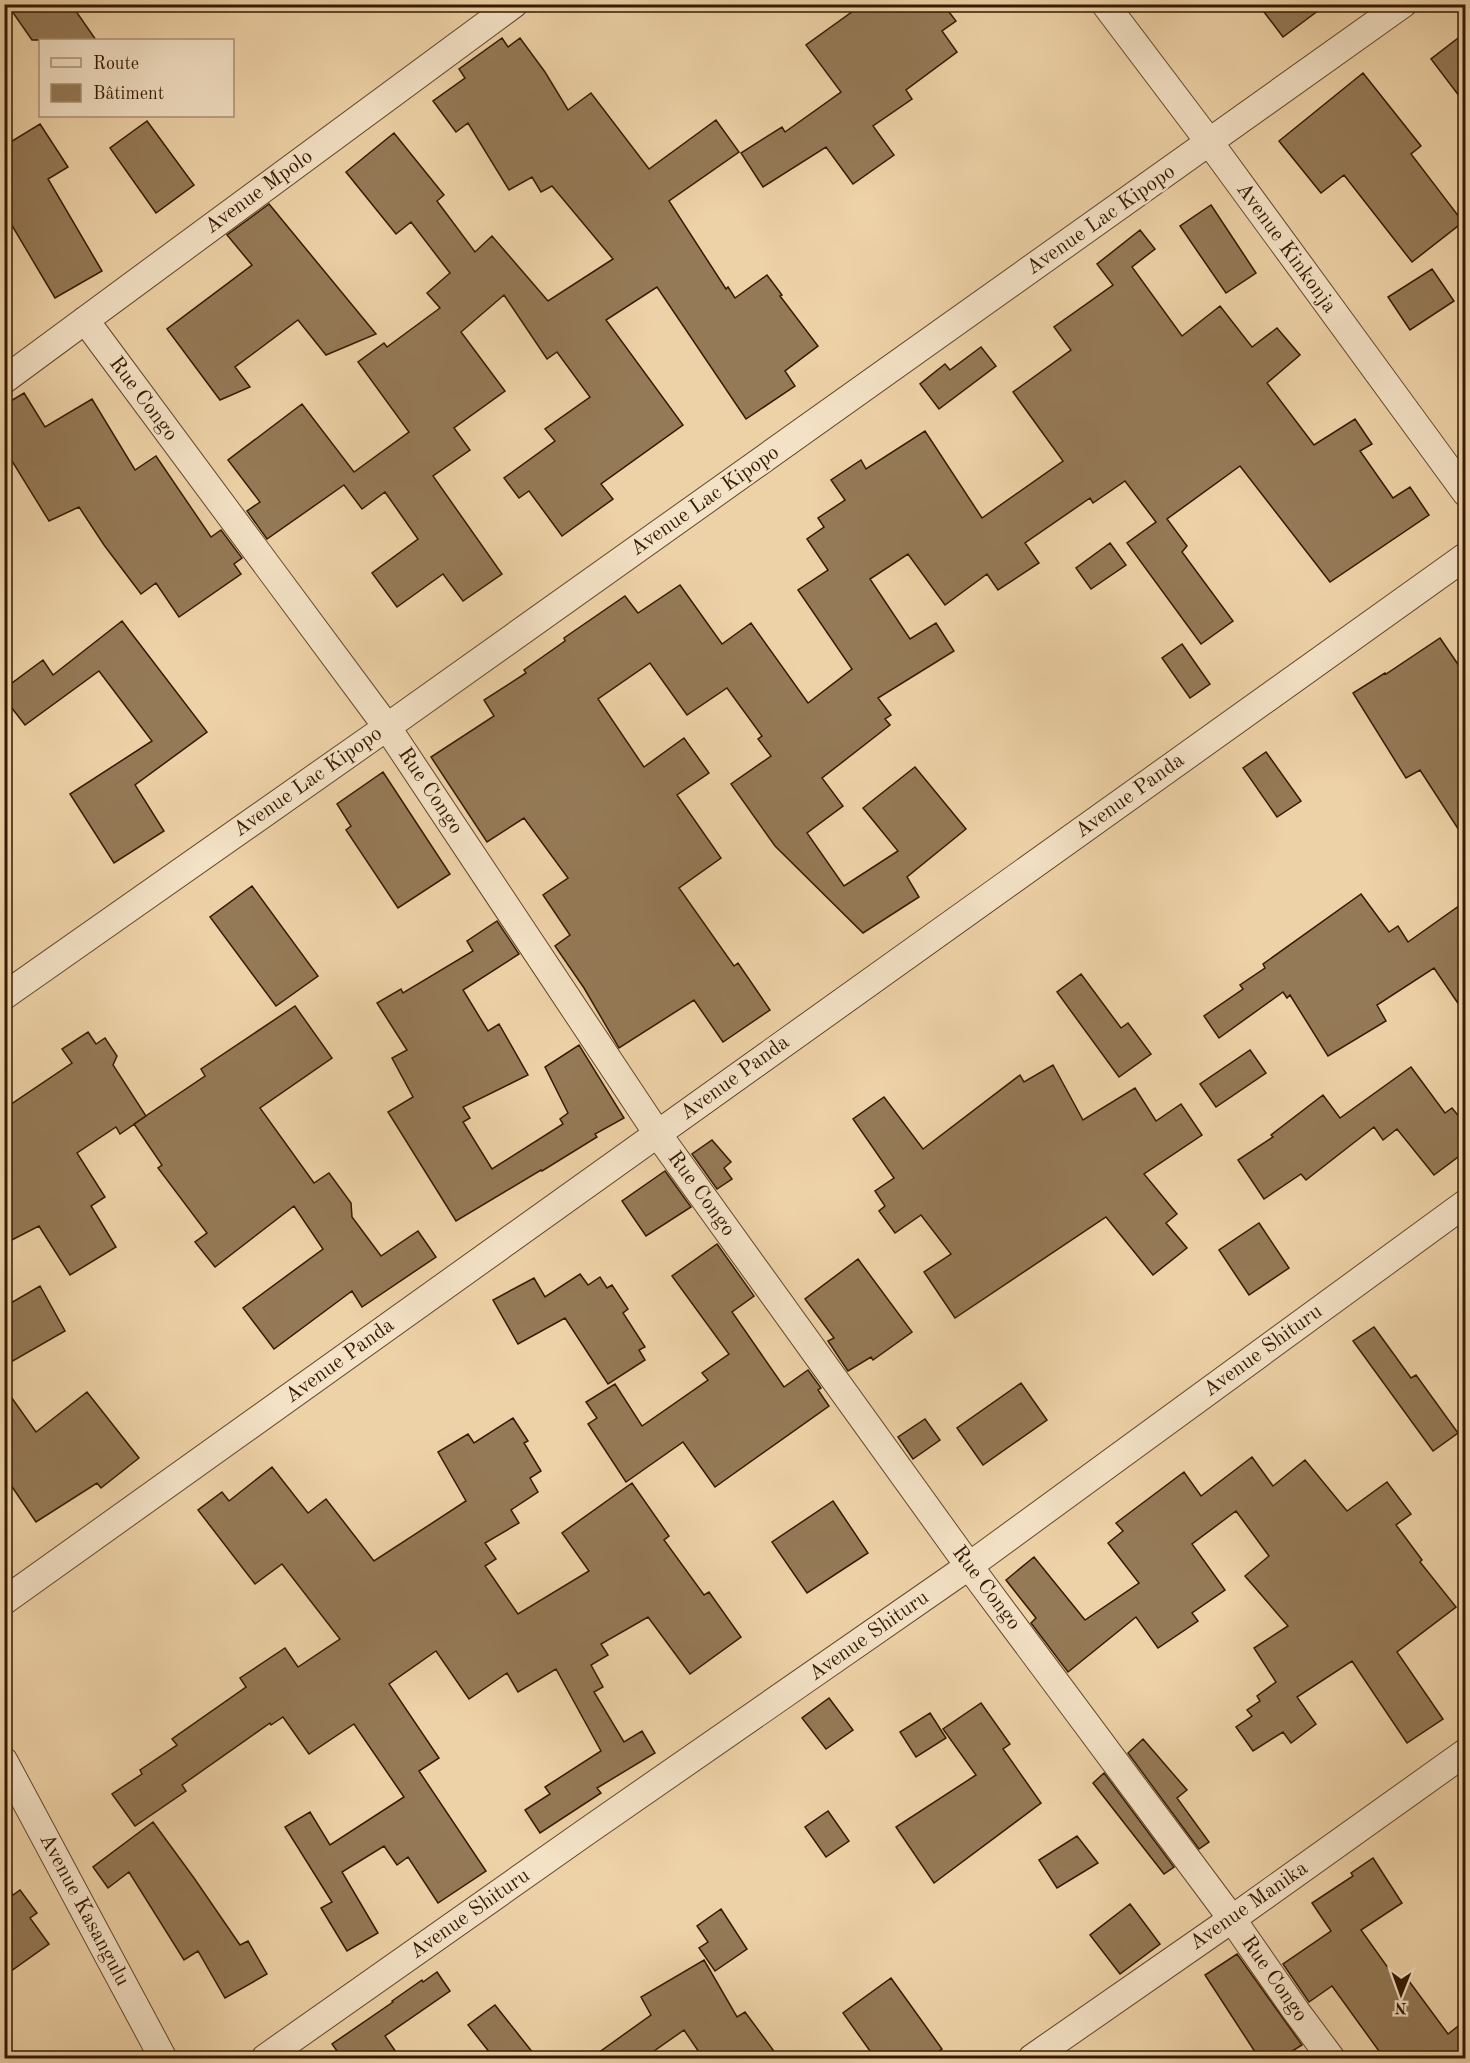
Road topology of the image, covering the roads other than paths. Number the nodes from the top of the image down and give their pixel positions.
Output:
1 (514, 4) edge
2 (1105, 4) edge
3 (1403, 4) edge
4 (1210, 142) junction
5 (85, 320) junction
6 (4, 380) edge
7 (1466, 493) edge
8 (1466, 556) edge
9 (387, 727) junction
10 (4, 996) edge
11 (657, 1133) junction
12 (1466, 1203) edge
13 (969, 1566) junction
14 (4, 1601) edge
15 (1466, 1752) edge
16 (4, 1761) edge
17 (1232, 1918) junction
18 (163, 2058) edge
19 (265, 2058) edge
20 (1032, 2058) edge
21 (1331, 2058) edge

1 - 5 street, Avenue Mpolo
2 - 4 street, Avenue Kinkonja
3 - 4 street, Avenue Lac Kipopo
4 - 7 street, Avenue Kinkonja
4 - 9 street, Avenue Lac Kipopo
5 - 6 street, Avenue Mpolo
5 - 9 street, Rue Congo
8 - 11 street, Avenue Panda
9 - 10 street, Avenue Lac Kipopo
9 - 11 street, Rue Congo
11 - 13 street, Rue Congo
11 - 14 street, Avenue Panda
12 - 13 street, Avenue Shituru
13 - 17 street, Rue Congo
13 - 19 street, Avenue Shituru
15 - 17 street, Avenue Manika
16 - 18 street, Avenue Kasangulu
17 - 20 street, Avenue Manika
17 - 21 street, Rue Congo

